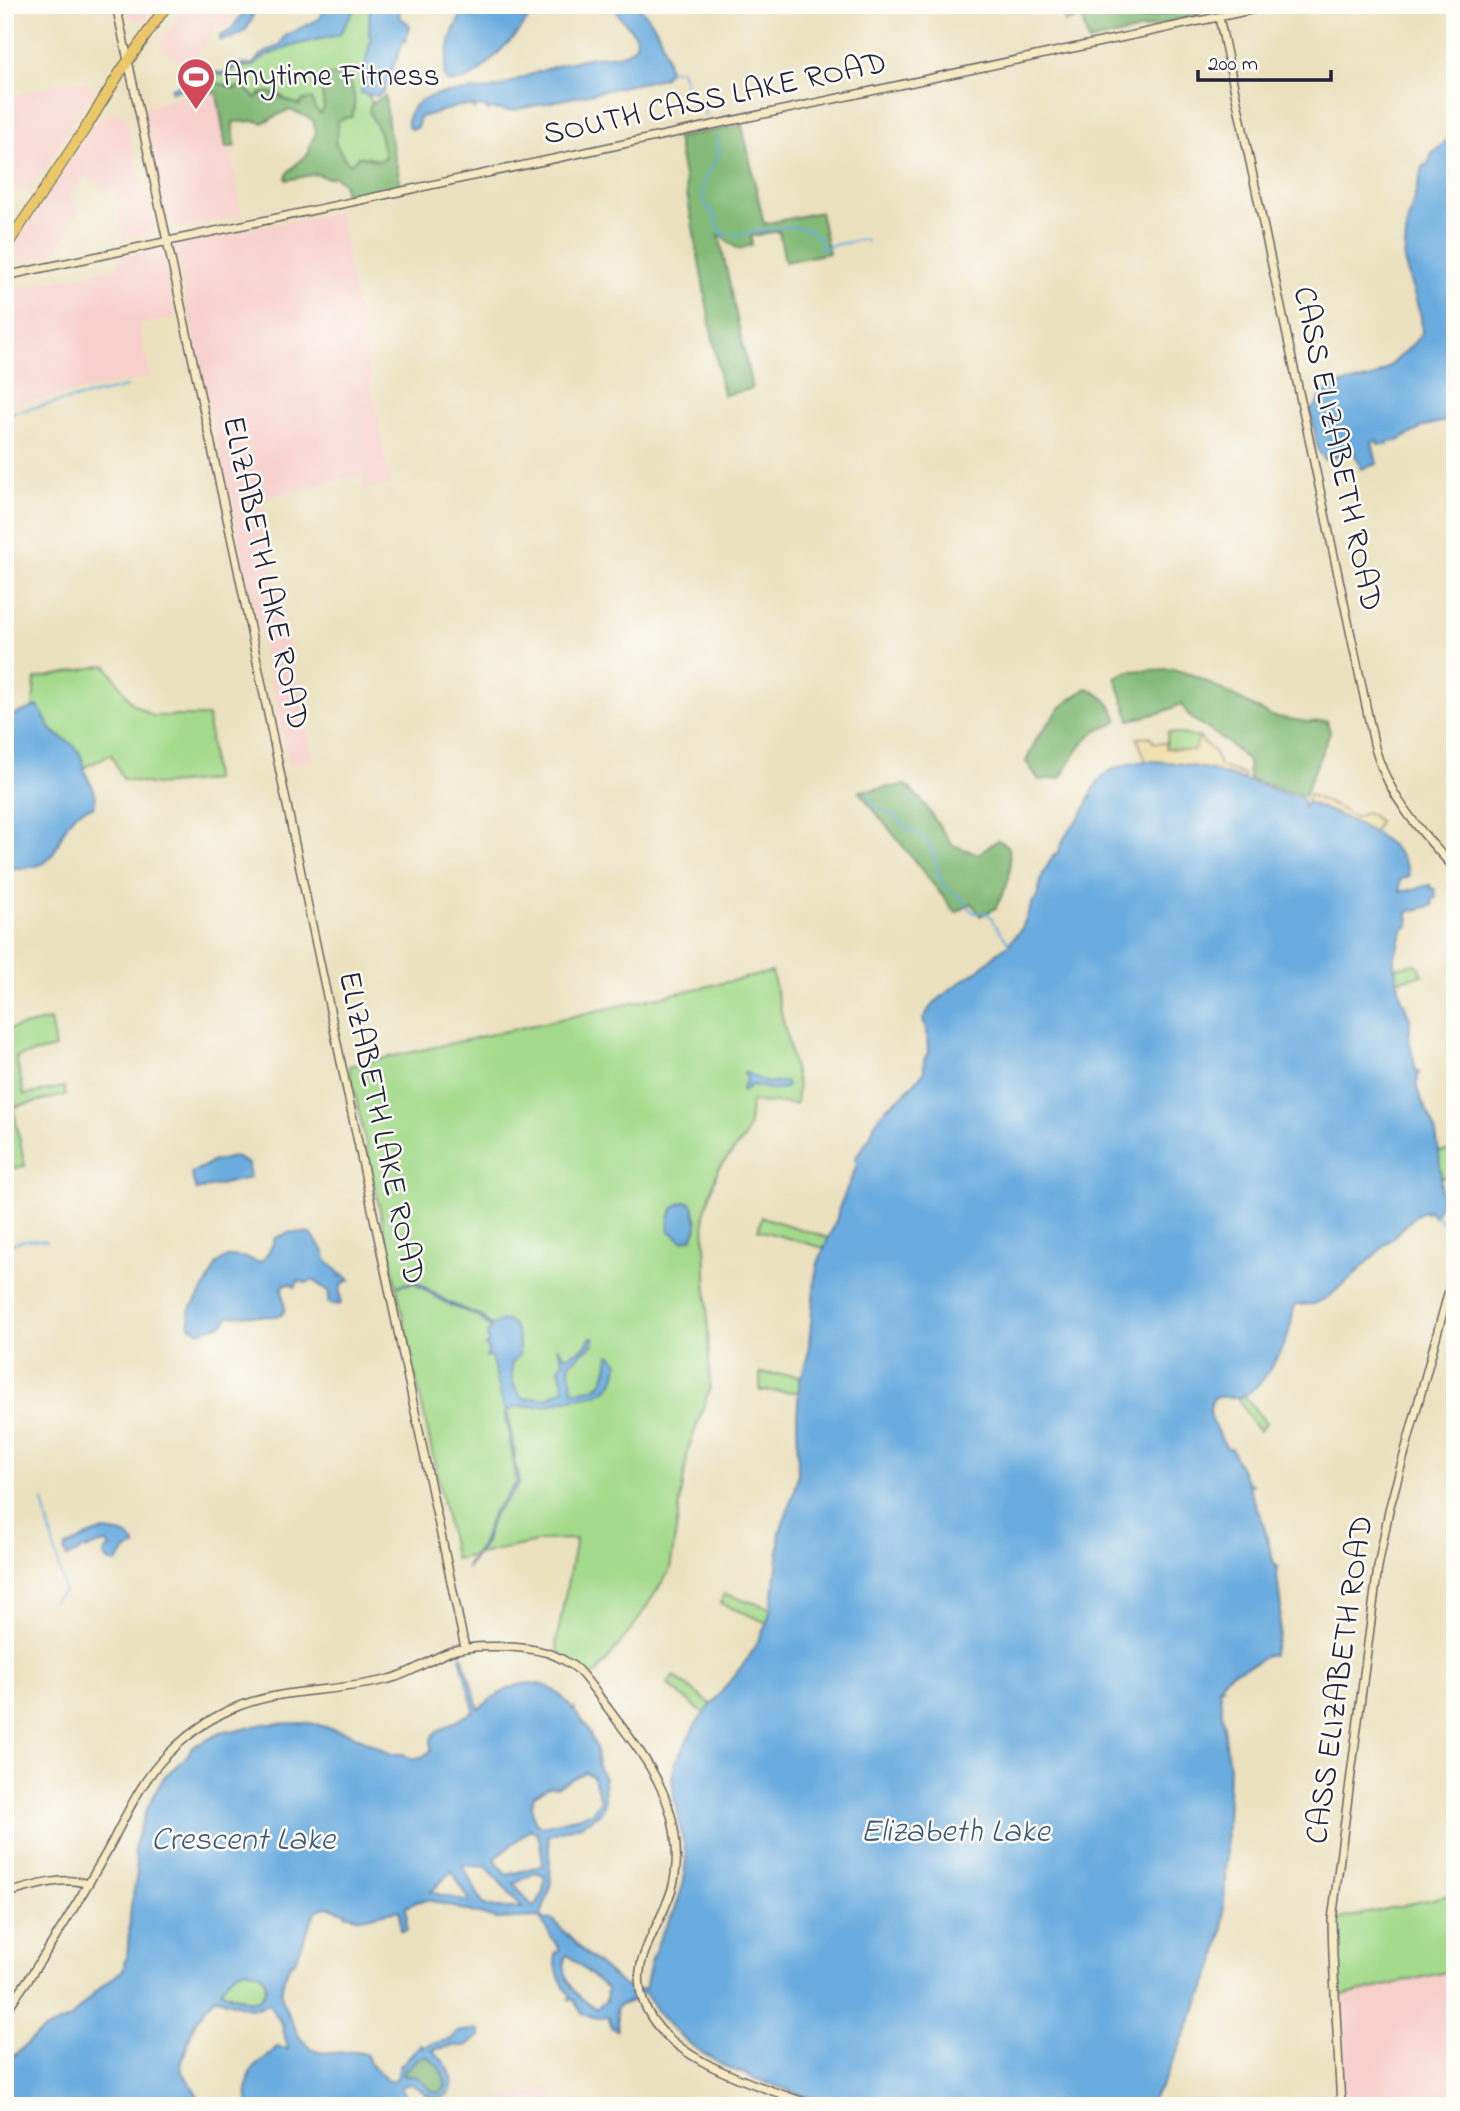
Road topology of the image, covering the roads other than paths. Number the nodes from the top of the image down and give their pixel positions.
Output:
1 (116, 5) edge
2 (167, 5) edge
3 (1273, 5) edge
4 (1219, 17) junction
5 (128, 61) junction
6 (166, 240) junction
7 (5, 248) edge
8 (5, 276) edge
9 (1455, 869) edge
10 (1455, 1268) edge
11 (465, 1648) junction
12 (88, 1884) junction
13 (5, 1894) edge
14 (5, 2012) edge
15 (817, 2106) edge
16 (1341, 2106) edge

1 - 5 street, ELIZABETH LAKE ROAD
2 - 5 highway
3 - 4 street, SOUTH CASS LAKE ROAD
4 - 6 street, SOUTH CASS LAKE ROAD
4 - 9 street, CASS ELIZABETH ROAD
5 - 6 street, ELIZABETH LAKE ROAD
5 - 7 highway
6 - 8 street, SOUTH CASS LAKE ROAD
6 - 11 street, ELIZABETH LAKE ROAD
10 - 16 street, CASS ELIZABETH ROAD
11 - 12 street
11 - 15 street
12 - 13 street
12 - 14 street

